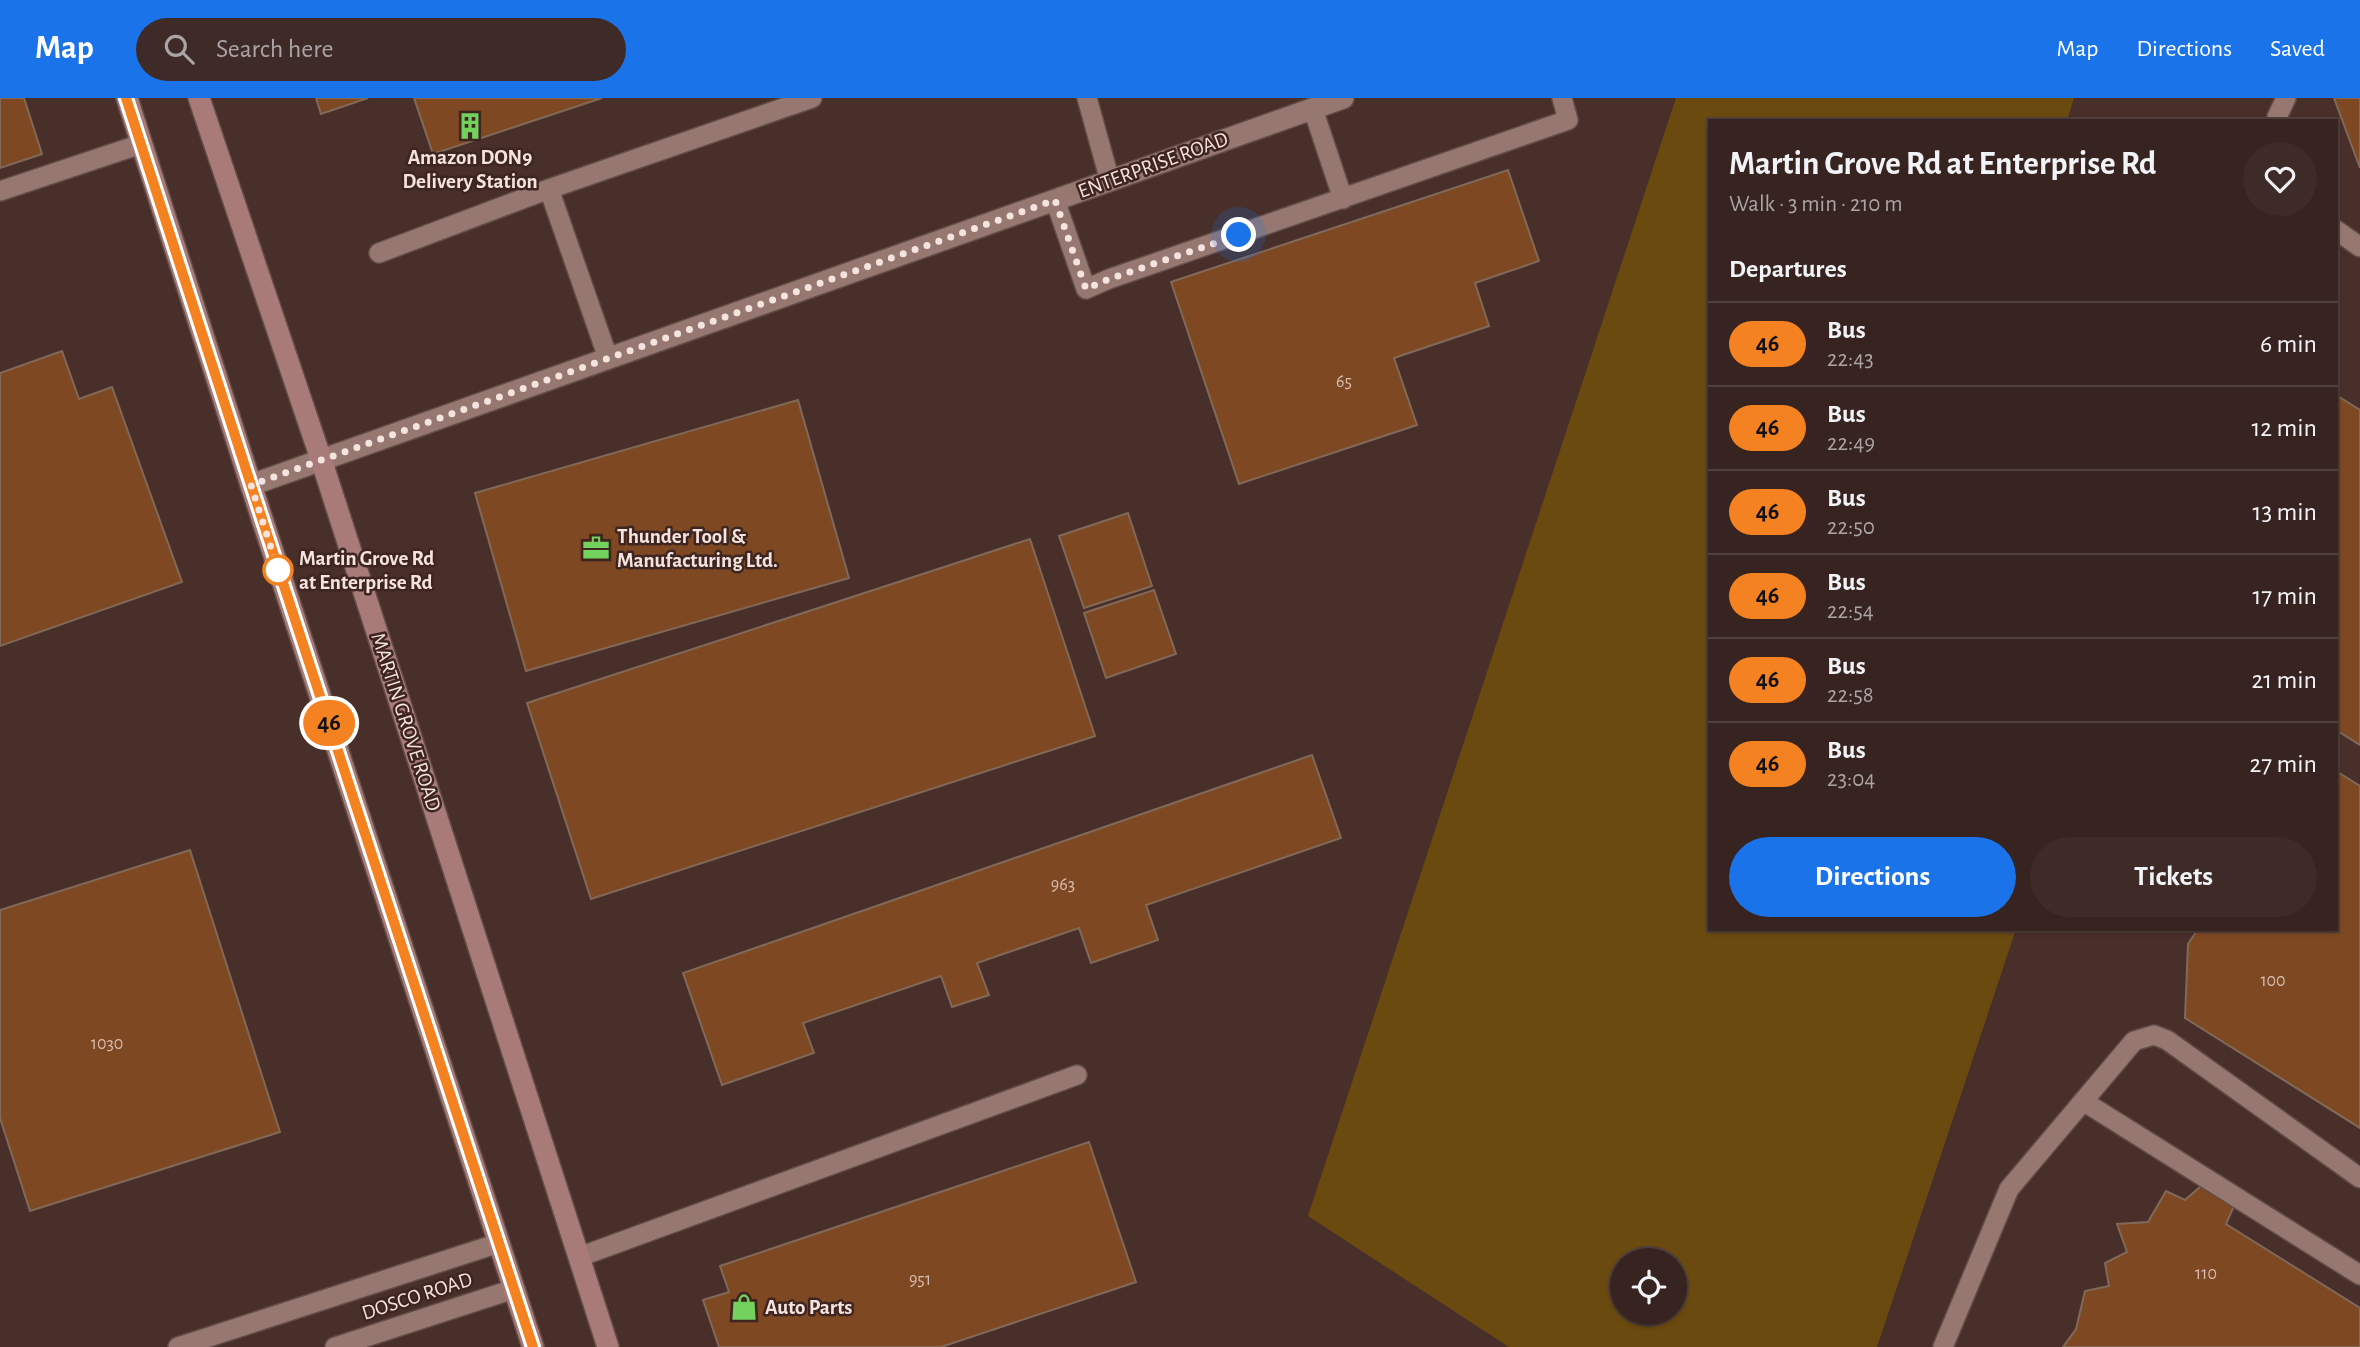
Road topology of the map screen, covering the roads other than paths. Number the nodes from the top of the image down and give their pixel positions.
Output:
1 (127, 98) edge
2 (199, 98) edge
3 (812, 98) edge
4 (1087, 98) edge
5 (1343, 98) edge
6 (1562, 98) edge
7 (2286, 98) edge
8 (1313, 108) junction
9 (2278, 119) edge
10 (141, 144) junction
11 (1110, 180) junction
12 (549, 189) junction
13 (0, 191) edge
14 (1343, 199) junction
15 (1055, 200) junction
16 (2338, 231) edge
17 (2360, 247) edge
18 (379, 253) dead end
19 (608, 358) junction
20 (321, 459) junction
21 (251, 485) junction
22 (1077, 1075) dead end
23 (2083, 1101) junction
24 (2360, 1178) edge
25 (499, 1243) junction
26 (579, 1257) junction
27 (2360, 1275) edge
28 (514, 1289) junction
29 (178, 1347) edge
30 (335, 1347) edge
31 (533, 1347) edge
32 (608, 1347) edge
33 (1943, 1347) edge

1 - 10 main road
2 - 20 main road, MARTIN GROVE ROAD
3 - 12 lane
4 - 11 lane
5 - 8 street, ENTERPRISE ROAD
6 - 14 lane
7 - 9 lane
8 - 11 street, ENTERPRISE ROAD
8 - 14 lane
10 - 13 lane
10 - 21 main road
11 - 15 street, ENTERPRISE ROAD
12 - 18 lane
12 - 19 lane
14 - 15 lane
15 - 19 street, ENTERPRISE ROAD
16 - 17 lane
19 - 20 street, ENTERPRISE ROAD
20 - 21 street, ENTERPRISE ROAD
20 - 26 main road, MARTIN GROVE ROAD
21 - 25 main road
22 - 26 lane
23 - 24 lane
23 - 27 lane
23 - 33 lane
25 - 28 main road
25 - 29 lane
26 - 32 main road, MARTIN GROVE ROAD
28 - 30 lane, DOSCO ROAD
28 - 31 main road

